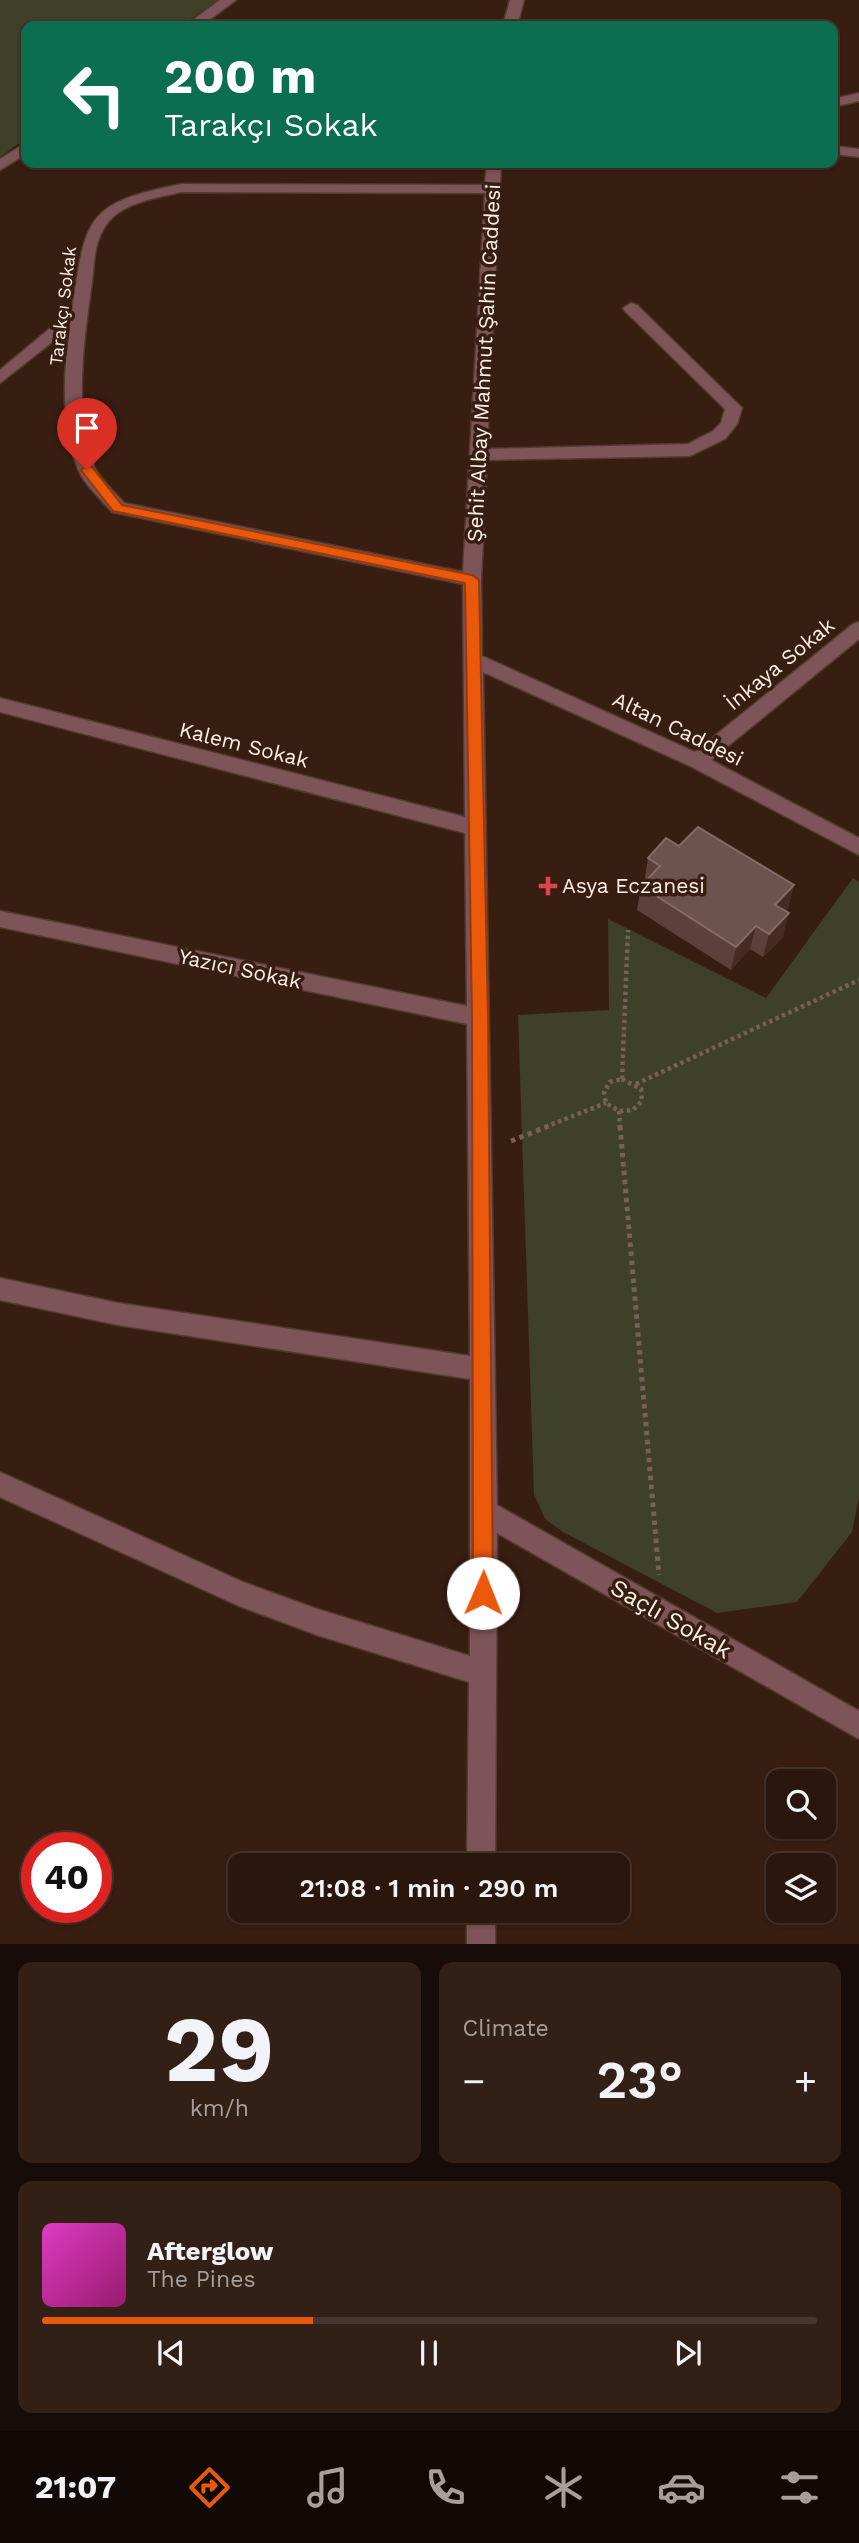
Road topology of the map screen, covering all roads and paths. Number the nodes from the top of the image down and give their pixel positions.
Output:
1 (229, 0) edge
2 (517, 0) edge
3 (199, 21) edge
4 (511, 21) edge
5 (859, 97) edge
6 (838, 102) edge
7 (21, 150) edge
8 (838, 151) edge
9 (859, 153) edge
10 (0, 166) edge
11 (494, 168) edge
12 (493, 189) junction
13 (631, 308) dead end
14 (82, 310) junction
15 (0, 378) edge
16 (479, 455) junction
17 (472, 580) junction
18 (859, 629) edge
19 (473, 660) junction
20 (0, 705) edge
21 (697, 761) junction
22 (477, 828) junction
23 (859, 847) edge
24 (0, 919) edge
25 (628, 929) dead end
26 (859, 980) edge
27 (480, 1018) junction
28 (622, 1079) junction
29 (636, 1084) junction
30 (606, 1102) junction
31 (619, 1111) junction
32 (481, 1153) junction
33 (0, 1289) edge
34 (480, 1369) junction
35 (0, 1484) edge
36 (484, 1512) junction
37 (663, 1615) junction
38 (482, 1673) junction
39 (859, 1726) edge
40 (481, 1853) edge
41 (481, 1923) edge
42 (481, 1944) edge

1 - 3 street
2 - 4 street
5 - 6 street
7 - 10 street
8 - 9 street
11 - 12 street, Şehit Albay Mahmut Şahin Caddesi
12 - 14 street, Tarakçı Sokak
12 - 16 street, Şehit Albay Mahmut Şahin Caddesi
13 - 16 street
14 - 15 street
14 - 17 street, Tarakçı Sokak
16 - 17 street, Şehit Albay Mahmut Şahin Caddesi
17 - 19 street, Şehit Albay Mahmut Şahin Caddesi
18 - 21 street, İnkaya Sokak
19 - 21 street, Altan Caddesi
19 - 22 street, Şehit Albay Mahmut Şahin Caddesi
20 - 22 street, Kalem Sokak
21 - 23 street, Altan Caddesi
22 - 27 street, Şehit Albay Mahmut Şahin Caddesi
24 - 27 street, Yazıcı Sokak
25 - 28 path
26 - 29 path
27 - 32 street, Şehit Albay Mahmut Şahin Caddesi
28 - 29 path
28 - 30 path
29 - 31 path
30 - 31 path
30 - 32 path
31 - 37 path
32 - 34 street, Şehit Albay Mahmut Şahin Caddesi
33 - 34 street
34 - 36 street, Şehit Albay Mahmut Şahin Caddesi
35 - 38 street
36 - 37 street, Saçlı Sokak
36 - 38 street, Şehit Albay Mahmut Şahin Caddesi
37 - 39 street, Saçlı Sokak
38 - 40 street, Şehit Albay Mahmut Şahin Caddesi
41 - 42 street

